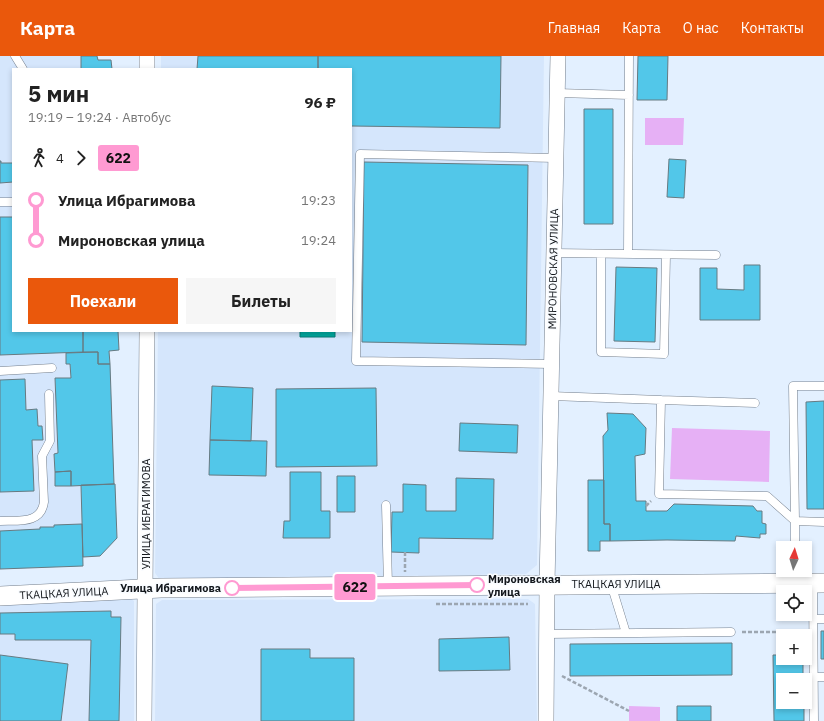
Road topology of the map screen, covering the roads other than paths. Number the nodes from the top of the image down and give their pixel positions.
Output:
1 (16, 56) edge
2 (147, 56) edge
3 (558, 56) edge
4 (629, 56) edge
5 (22, 68) edge
6 (147, 68) edge
7 (557, 93) junction
8 (628, 95) junction
9 (555, 158) junction
10 (0, 202) edge
11 (12, 202) edge
12 (554, 253) junction
13 (601, 254) junction
14 (628, 254) junction
15 (666, 255) junction
16 (716, 255) dead end
17 (147, 332) edge
18 (551, 364) junction
19 (52, 368) dead end
20 (0, 371) edge
21 (824, 386) edge
22 (48, 394) dead end
23 (550, 396) junction
24 (661, 400) junction
25 (755, 403) dead end
26 (386, 505) dead end
27 (0, 521) edge
28 (795, 521) junction
29 (824, 522) edge
30 (795, 541) edge
31 (819, 583) edge
32 (547, 584) junction
33 (611, 584) junction
34 (388, 586) junction
35 (145, 589) junction
36 (0, 596) edge
37 (814, 619) junction
38 (824, 619) edge
39 (731, 632) road end
40 (626, 633) junction
41 (546, 634) junction
42 (813, 677) junction
43 (824, 677) edge
44 (144, 721) edge
45 (546, 721) edge
46 (814, 721) edge

1 - 5 lane
2 - 6 street
3 - 7 street, МИРОНОВСКАЯ УЛИЦА
4 - 8 lane
7 - 8 lane
7 - 9 street, МИРОНОВСКАЯ УЛИЦА
8 - 14 lane
9 - 12 street, МИРОНОВСКАЯ УЛИЦА
9 - 18 lane
10 - 11 lane
12 - 13 lane
12 - 18 street, МИРОНОВСКАЯ УЛИЦА
13 - 14 lane
13 - 15 lane
14 - 15 lane
15 - 16 lane
17 - 35 street, УЛИЦА ИБРАГИМОВА
18 - 23 street, МИРОНОВСКАЯ УЛИЦА
19 - 20 lane
21 - 28 lane
22 - 27 lane
23 - 24 lane
23 - 32 street, МИРОНОВСКАЯ УЛИЦА
24 - 25 lane
24 - 28 lane
26 - 34 lane
28 - 29 lane
28 - 30 lane
31 - 33 street, ТКАЦКАЯ УЛИЦА
31 - 37 lane
32 - 33 street, ТКАЦКАЯ УЛИЦА
32 - 34 street, ТКАЦКАЯ УЛИЦА
32 - 41 street, МИРОНОВСКАЯ УЛИЦА
33 - 40 lane
34 - 35 street, ТКАЦКАЯ УЛИЦА
35 - 36 street, ТКАЦКАЯ УЛИЦА
35 - 44 street, УЛИЦА ИБРАГИМОВА
37 - 38 lane
37 - 42 lane
39 - 40 lane
40 - 41 lane
41 - 45 street, МИРОНОВСКАЯ УЛИЦА
42 - 43 lane
42 - 46 lane

